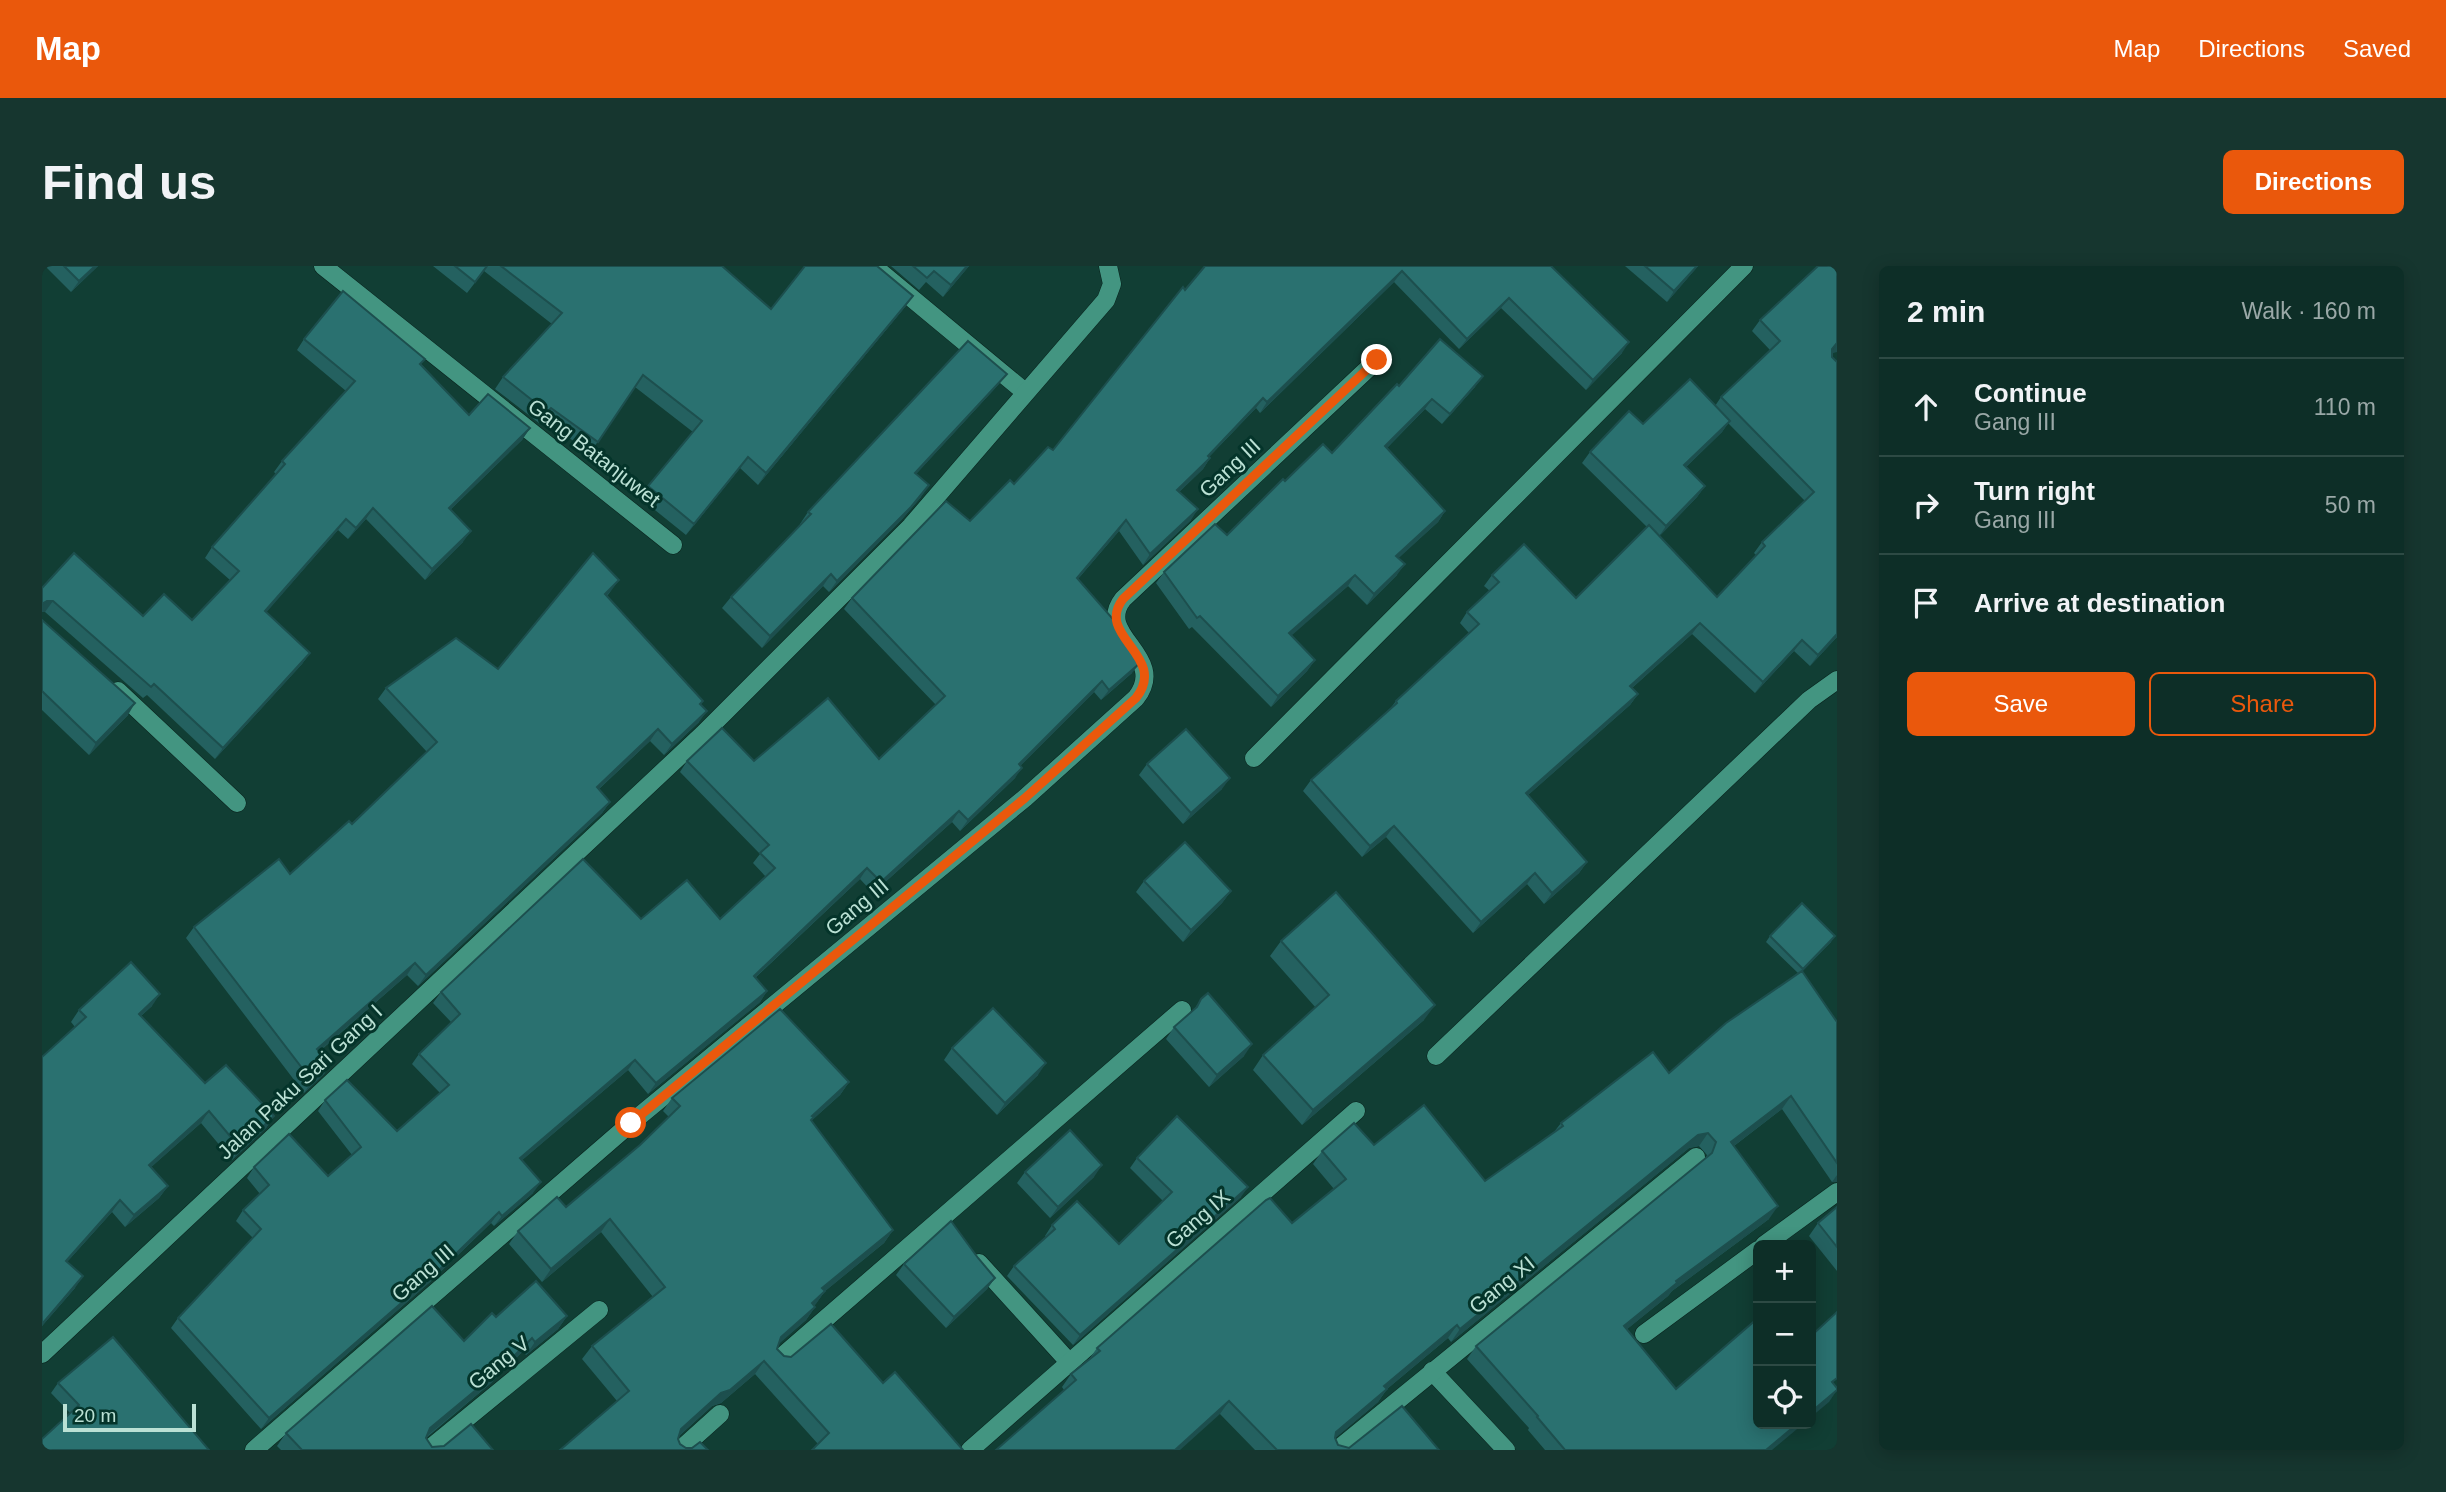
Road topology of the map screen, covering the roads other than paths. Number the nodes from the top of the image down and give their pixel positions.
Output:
1 (323, 266) edge
2 (873, 266) edge
3 (1740, 267) edge
4 (1109, 269) edge
5 (1377, 360) dead end
6 (1025, 392) junction
7 (673, 545) dead end
8 (103, 677) edge
9 (1837, 680) edge
10 (1254, 758) dead end
11 (237, 803) dead end
12 (1182, 1010) dead end
13 (1436, 1056) dead end
14 (1356, 1111) dead end
15 (1696, 1157) edge
16 (1837, 1192) edge
17 (944, 1215) junction
18 (958, 1234) edge
19 (1771, 1240) edge
20 (972, 1253) edge
21 (1753, 1254) edge
22 (599, 1310) dead end
23 (1644, 1334) edge
24 (42, 1354) edge
25 (779, 1359) edge
26 (1069, 1362) junction
27 (1432, 1371) junction
28 (720, 1414) edge
29 (254, 1450) edge
30 (428, 1450) edge
31 (680, 1450) edge
32 (970, 1450) edge
33 (1337, 1450) edge
34 (1506, 1450) edge

1 - 7 street, Gang Batanjuwet
2 - 6 street
3 - 10 street
4 - 6 street, Jalan Paku Sari Gang I
5 - 29 street, Gang III
6 - 24 street, Jalan Paku Sari Gang I
8 - 11 street
9 - 13 street
12 - 17 street
14 - 26 street, Gang IX
15 - 27 street, Gang XI
16 - 19 street
17 - 18 street
17 - 25 street
20 - 26 street
21 - 23 street
22 - 30 street, Gang V
26 - 32 street, Gang IX
27 - 33 street, Gang XI
27 - 34 street
28 - 31 street

